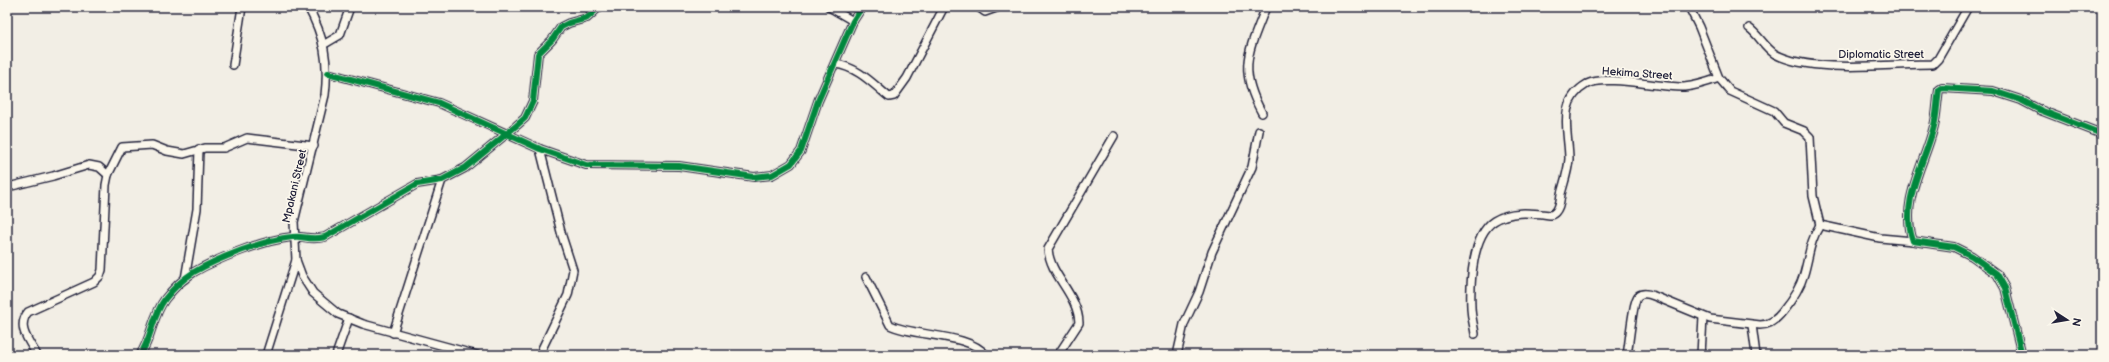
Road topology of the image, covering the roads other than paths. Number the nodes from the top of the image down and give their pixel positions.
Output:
1 (242, 7) edge
2 (308, 7) edge
3 (350, 7) edge
4 (599, 7) edge
5 (829, 7) edge
6 (862, 7) edge
7 (944, 7) edge
8 (978, 7) edge
9 (999, 7) edge
10 (1266, 7) edge
11 (1689, 7) edge
12 (1968, 7) edge
13 (853, 21) junction
14 (1749, 28) dead end
15 (323, 45) junction
16 (835, 64) junction
17 (233, 65) dead end
18 (328, 73) junction
19 (1719, 78) junction
20 (1262, 113) dead end
21 (1259, 131) dead end
22 (506, 134) junction
23 (2102, 134) edge
24 (1114, 136) dead end
25 (314, 146) junction
26 (199, 149) junction
27 (540, 149) junction
28 (108, 175) junction
29 (442, 180) junction
30 (12, 186) dead end
31 (1820, 225) junction
32 (294, 236) junction
33 (1913, 241) junction
34 (296, 260) junction
35 (866, 277) dead end
36 (185, 279) junction
37 (1703, 317) junction
38 (349, 318) junction
39 (1752, 325) junction
40 (393, 333) junction
41 (1475, 334) dead end
42 (37, 355) edge
43 (140, 355) edge
44 (266, 355) edge
45 (336, 355) edge
46 (477, 355) edge
47 (538, 355) edge
48 (986, 355) edge
49 (1058, 355) edge
50 (1176, 355) edge
51 (1627, 355) edge
52 (1701, 355) edge
53 (1756, 355) edge
54 (2022, 355) edge

1 - 17 street
2 - 15 street, Mpakani Street
3 - 15 street
4 - 22 street
5 - 13 street
6 - 13 street
7 - 16 street
8 - 9 street
10 - 20 street
11 - 19 street
12 - 14 street, Diplomatic Street
13 - 16 street
15 - 18 street, Mpakani Street
16 - 27 street
18 - 22 street
18 - 25 street, Mpakani Street
19 - 31 street
19 - 41 street, Hekima Street
21 - 50 street
22 - 27 street
22 - 29 street
23 - 33 street
24 - 49 street
25 - 26 street
25 - 32 street, Mpakani Street
26 - 28 street
26 - 36 street
27 - 47 street
28 - 30 street
28 - 42 street
29 - 32 street
29 - 40 street
31 - 33 street
31 - 39 street
32 - 34 street, Mpakani Street
32 - 36 street
33 - 54 street
34 - 38 street, Mpakani Street
34 - 44 street
35 - 48 street
36 - 43 street
37 - 39 street
37 - 51 street
37 - 52 street
38 - 40 street, Mpakani Street
38 - 45 street
39 - 53 street
40 - 46 street, Mpakani Street

